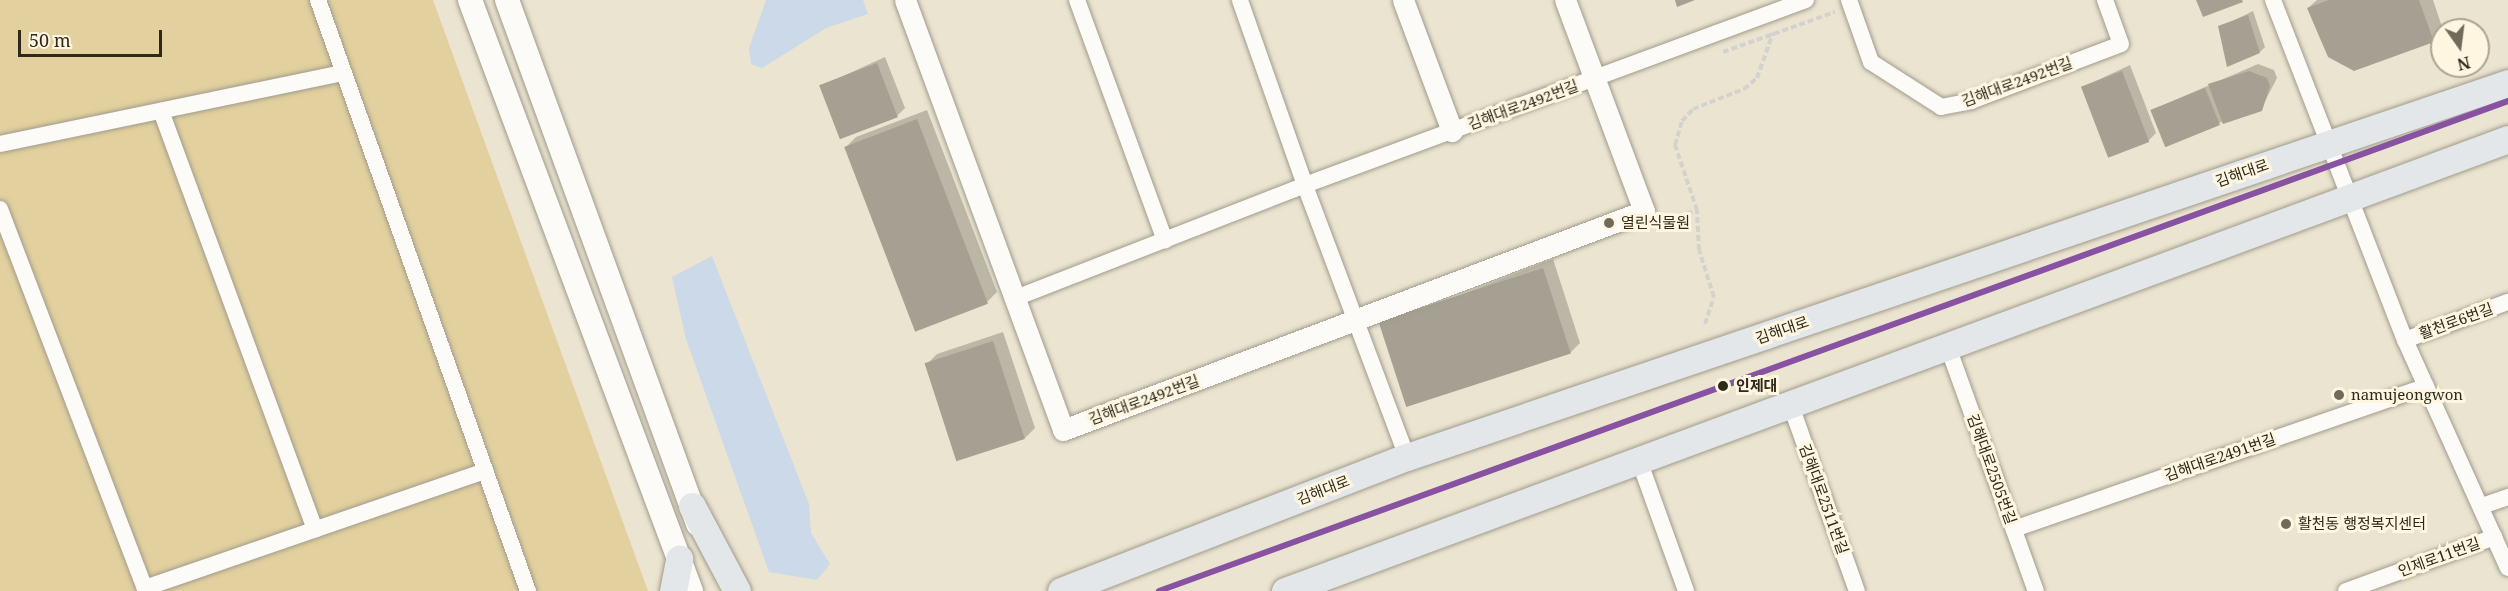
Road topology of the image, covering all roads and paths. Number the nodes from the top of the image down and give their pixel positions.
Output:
1 (318, 0) edge
2 (470, 0) edge
3 (507, 0) edge
4 (905, 0) edge
5 (1077, 0) edge
6 (1240, 0) edge
7 (1403, 0) edge
8 (1565, 0) edge
9 (1806, 0) edge
10 (2105, 0) edge
11 (2273, 0) edge
12 (1844, 5) edge
13 (344, 73) junction
14 (1594, 78) junction
15 (2508, 83) edge
16 (161, 111) junction
17 (1452, 131) junction
18 (2508, 139) edge
19 (0, 144) edge
20 (2328, 144) junction
21 (1305, 185) junction
22 (2348, 198) junction
23 (0, 210) edge
24 (1697, 210) junction
25 (1655, 224) dead end
26 (1165, 240) junction
27 (1013, 299) junction
28 (2508, 302) edge
29 (1357, 321) junction
30 (1705, 324) dead end
31 (2405, 340) junction
32 (1948, 346) junction
33 (2426, 386) junction
34 (1791, 406) junction
35 (1407, 457) junction
36 (1640, 463) junction
37 (485, 471) junction
38 (2508, 497) edge
39 (692, 506) junction
40 (2482, 506) junction
41 (2014, 528) junction
42 (315, 530) junction
43 (2494, 537) junction
44 (679, 559) junction
45 (2508, 568) edge
46 (2387, 584) edge
47 (1302, 588) edge
48 (145, 590) edge
49 (528, 591) edge
50 (673, 591) edge
51 (691, 591) edge
52 (723, 591) edge
53 (737, 591) edge
54 (1061, 591) edge
55 (1686, 591) edge
56 (1857, 591) edge
57 (2036, 591) edge
58 (2346, 591) edge

1 - 13 street
2 - 44 main road
3 - 39 main road
4 - 27 street, 김해대로2492번길
5 - 26 street
6 - 21 street
7 - 17 street, 김해대로2492번길
8 - 14 street, 김해대로2492번길
9 - 14 street, 김해대로2492번길
10 - 12 street, 김해대로2492번길
11 - 20 street
12 - 24 path
13 - 16 street
13 - 37 street
14 - 17 street, 김해대로2492번길
14 - 29 street, 김해대로2492번길
15 - 20 main road, 김해대로
16 - 19 street
16 - 42 street
17 - 21 street, 김해대로2492번길
18 - 22 main road
20 - 22 street
20 - 35 main road, 김해대로
21 - 26 street, 김해대로2492번길
21 - 29 street
22 - 31 street
22 - 32 main road
23 - 48 street
24 - 25 path
24 - 30 path
26 - 27 street, 김해대로2492번길
27 - 29 street, 김해대로2492번길
28 - 31 street, 활천로6번길
29 - 35 street
31 - 33 street
32 - 34 main road
32 - 41 street, 김해대로2505번길
33 - 40 street
33 - 41 street, 김해대로2491번길
34 - 36 main road
34 - 56 street, 김해대로2511번길
35 - 54 main road, 김해대로
36 - 47 main road
36 - 55 street
37 - 42 street
37 - 49 street
38 - 40 street
39 - 52 main road
39 - 53 main road
40 - 43 street
41 - 57 street, 김해대로2505번길
42 - 48 street
43 - 45 street
43 - 46 street, 인제로11번길
44 - 50 main road
44 - 51 main road
46 - 58 street, 인제로11번길

